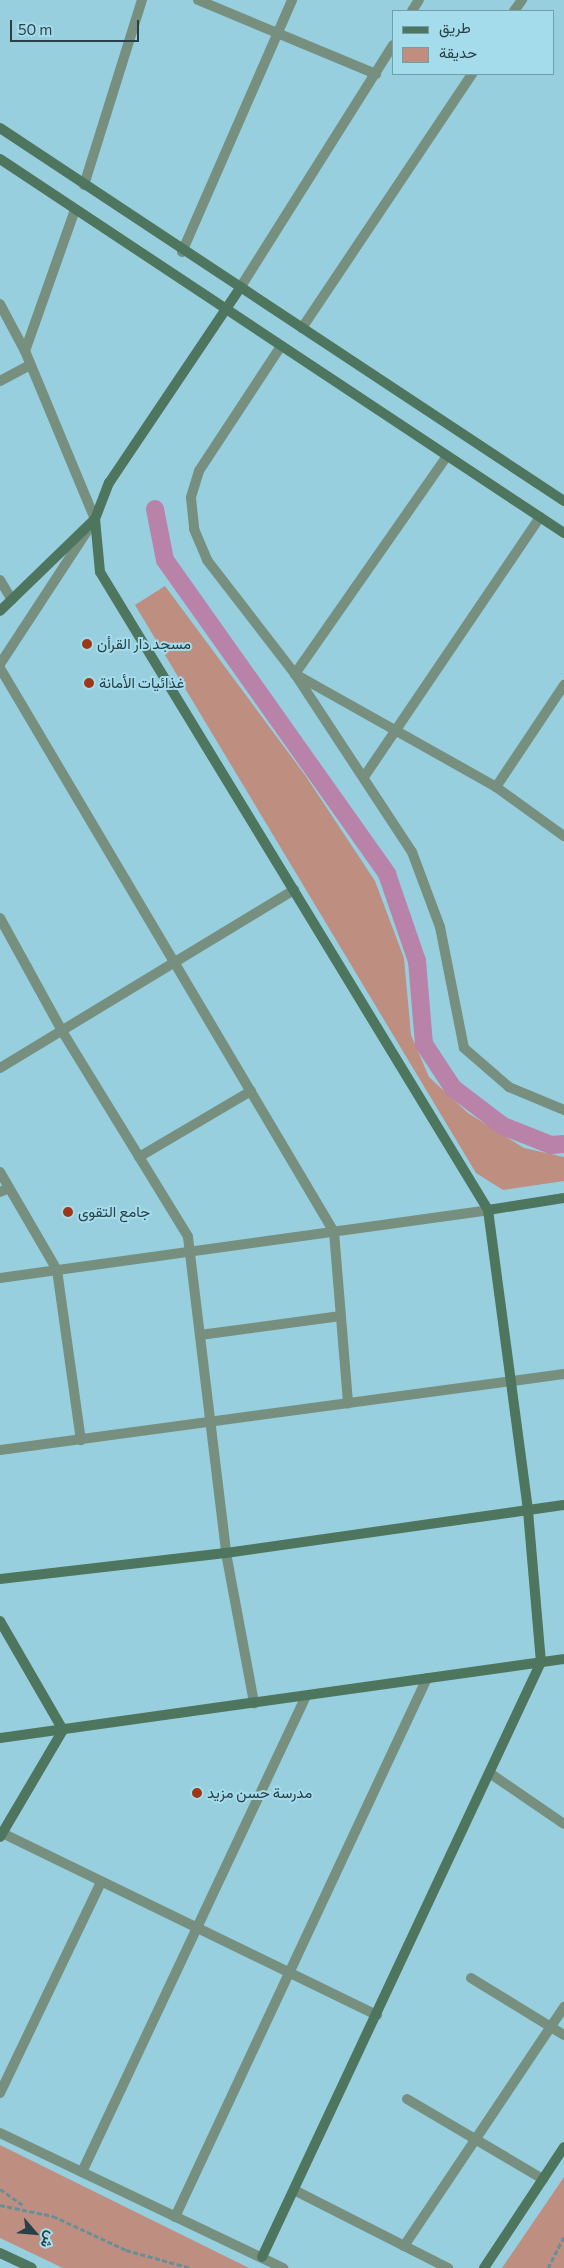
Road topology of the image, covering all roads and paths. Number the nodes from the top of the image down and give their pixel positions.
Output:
1 (142, 0) edge
2 (198, 0) edge
3 (292, 0) edge
4 (279, 34) junction
5 (392, 47) edge
6 (376, 74) junction
7 (471, 75) edge
8 (0, 128) edge
9 (0, 159) edge
10 (84, 185) junction
11 (75, 210) junction
12 (182, 252) junction
13 (240, 288) junction
14 (0, 304) edge
15 (226, 310) junction
16 (302, 328) junction
17 (282, 346) junction
18 (25, 351) junction
19 (30, 365) junction
20 (0, 381) edge
21 (447, 456) junction
22 (564, 501) edge
23 (540, 517) junction
24 (94, 520) junction
25 (564, 533) edge
26 (0, 580) edge
27 (12, 600) junction
28 (0, 611) edge
29 (0, 666) edge
30 (296, 674) junction
31 (564, 685) edge
32 (396, 729) junction
33 (364, 777) junction
34 (496, 787) junction
35 (564, 836) edge
36 (294, 890) junction
37 (0, 918) edge
38 (176, 964) junction
39 (62, 1031) junction
40 (0, 1068) edge
41 (251, 1091) junction
42 (564, 1110) edge
43 (139, 1157) junction
44 (0, 1172) edge
45 (4, 1190) edge
46 (564, 1198) edge
47 (488, 1210) junction
48 (334, 1232) junction
49 (188, 1252) junction
50 (57, 1270) junction
51 (0, 1278) edge
52 (341, 1316) junction
53 (200, 1335) junction
54 (564, 1374) edge
55 (508, 1382) junction
56 (348, 1403) junction
57 (213, 1421) junction
58 (81, 1440) junction
59 (0, 1450) edge
60 (564, 1505) edge
61 (528, 1510) junction
62 (226, 1553) junction
63 (0, 1579) edge
64 (0, 1622) edge
65 (564, 1659) edge
66 (541, 1662) junction
67 (427, 1678) junction
68 (306, 1696) junction
69 (254, 1703) junction
70 (63, 1730) junction
71 (0, 1738) edge
72 (491, 1774) junction
73 (564, 1824) edge
74 (1, 1835) edge
75 (102, 1882) junction
76 (198, 1928) junction
77 (290, 1973) junction
78 (471, 1978) dead end
79 (564, 2007) edge
80 (377, 2015) junction
81 (551, 2027) junction
82 (564, 2036) edge
83 (0, 2093) edge
84 (407, 2100) dead end
85 (0, 2133) edge
86 (473, 2138) junction
87 (564, 2147) edge
88 (82, 2172) junction
89 (543, 2179) junction
90 (0, 2189) edge
91 (294, 2190) junction
92 (0, 2205) edge
93 (27, 2208) junction
94 (175, 2216) junction
95 (564, 2237) edge
96 (404, 2246) junction
97 (0, 2253) edge
98 (262, 2258) junction
99 (32, 2268) edge
100 (191, 2268) edge
101 (283, 2268) edge
102 (448, 2268) edge
103 (484, 2268) edge
104 (548, 2268) edge

1 - 10 street
2 - 4 street
3 - 4 street
4 - 6 street
4 - 12 street
5 - 6 street
6 - 13 street
7 - 16 street
8 - 10 main road
9 - 11 main road
10 - 12 main road
11 - 15 main road
11 - 18 street
12 - 13 main road
13 - 15 main road
13 - 16 main road
14 - 18 street
15 - 17 main road
15 - 24 main road
16 - 22 main road
17 - 21 main road
17 - 30 street
18 - 19 street
19 - 20 street
19 - 24 street
21 - 23 main road
21 - 30 street
23 - 25 main road
23 - 32 street
24 - 27 main road
24 - 29 street
24 - 36 main road
26 - 27 street
27 - 28 main road
29 - 38 street
30 - 32 street
30 - 33 street
31 - 34 street
32 - 33 street
32 - 34 street
33 - 42 street
34 - 35 street
36 - 38 street
36 - 47 main road
37 - 39 street
38 - 39 street
38 - 41 street
39 - 40 street
39 - 43 street
41 - 43 street
41 - 48 street
43 - 49 street
44 - 45 street
45 - 50 street
46 - 47 main road
47 - 48 street
47 - 55 main road
48 - 49 street
48 - 52 street
49 - 50 street
49 - 53 street
50 - 51 street
50 - 58 street
52 - 53 street
52 - 56 street
53 - 57 street
54 - 55 street
55 - 56 street
55 - 61 main road
56 - 57 street
57 - 58 street
57 - 62 street
58 - 59 street
60 - 61 main road
61 - 62 main road
61 - 66 main road
62 - 63 main road
62 - 69 street
64 - 70 main road
65 - 66 main road
66 - 67 main road
66 - 72 main road
67 - 68 main road
67 - 77 street
68 - 69 main road
68 - 76 street
69 - 70 main road
70 - 71 main road
70 - 74 main road
72 - 73 street
72 - 80 main road
74 - 75 street
75 - 76 street
75 - 83 street
76 - 77 street
76 - 88 street
77 - 80 street
77 - 94 street
78 - 81 street
79 - 81 street
80 - 91 main road
81 - 82 street
81 - 86 street
84 - 86 street
85 - 88 street
86 - 89 street
86 - 96 street
87 - 89 main road
88 - 94 street
89 - 103 main road
90 - 93 path
91 - 96 street
91 - 98 main road
92 - 93 path
93 - 100 path
94 - 98 street
95 - 104 path
96 - 102 street
97 - 99 main road
98 - 101 street

